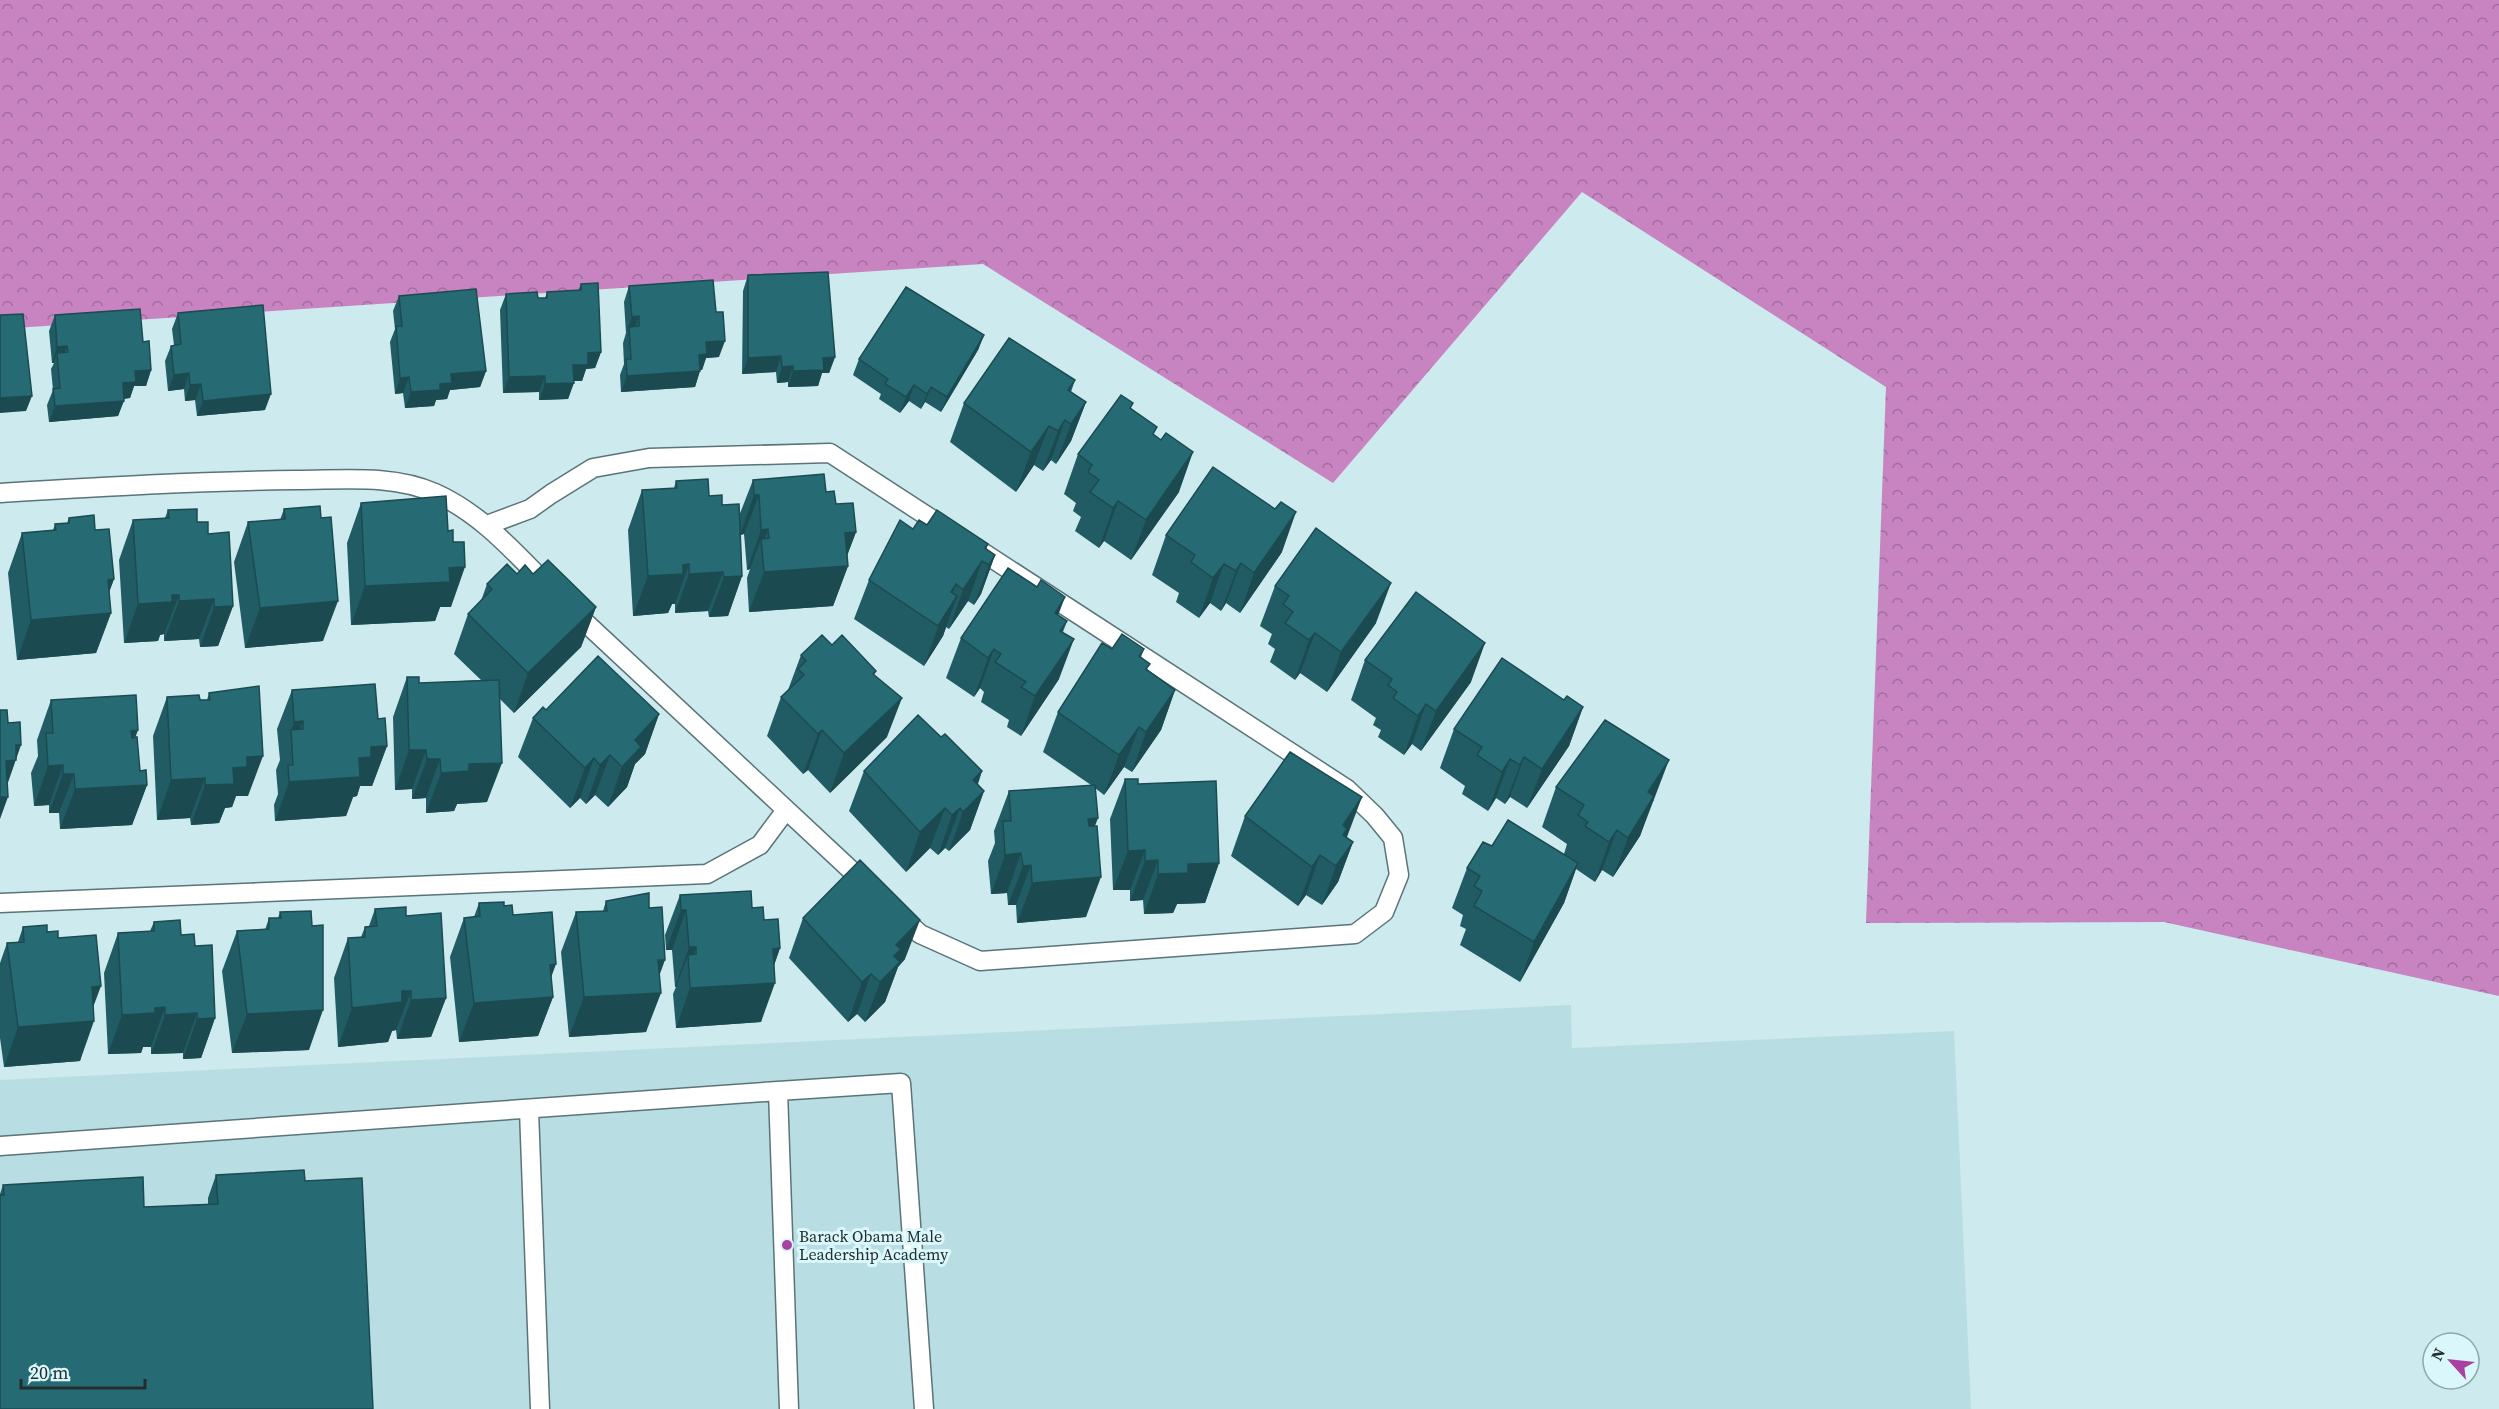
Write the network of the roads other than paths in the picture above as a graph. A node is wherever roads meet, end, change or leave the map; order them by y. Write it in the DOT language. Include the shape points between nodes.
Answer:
graph roads {
  1 [pos="0,493"];
  2 [pos="487,525"];
  3 [pos="786,810"];
  4 [pos="0,903"];
  5 [pos="778,1091"];
  6 [pos="529,1110"];
  7 [pos="0,1146"];
  8 [pos="540,1409"];
  9 [pos="789,1409"];
  10 [pos="924,1409"];
  1 -- 2 [label="lane" via="226,481 387,480 436,494"];
  2 -- 3 [label="lane" via="586,625"];
  2 -- 3 [label="lane" via="530,509 593,468 650,458 830,453 1347,789 1393,838 1399,875 1384,912 1355,934 980,961 920,934"];
  3 -- 4 [label="lane" via="760,845 707,874"];
  5 -- 6 [label="lane"];
  5 -- 9 [label="lane"];
  5 -- 10 [label="lane" via="901,1083"];
  6 -- 7 [label="lane"];
  6 -- 8 [label="lane"];
}
